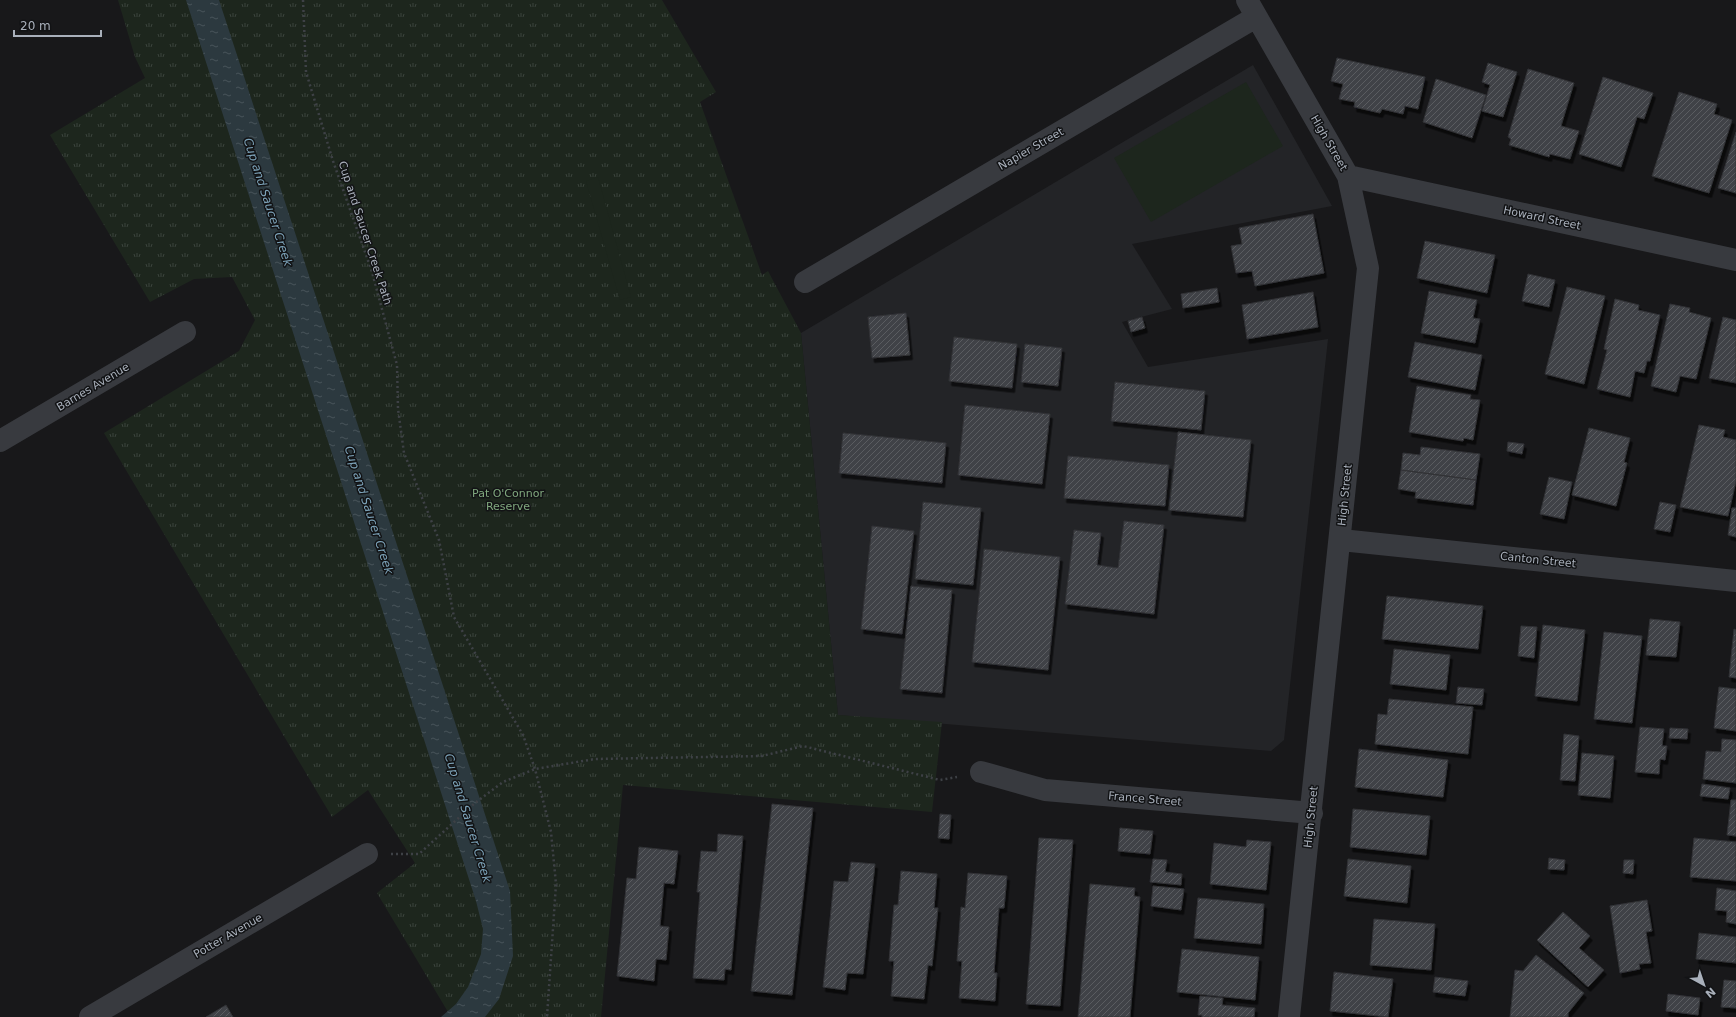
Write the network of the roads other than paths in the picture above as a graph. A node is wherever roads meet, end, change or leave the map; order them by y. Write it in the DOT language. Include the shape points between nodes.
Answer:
graph roads {
  1 [pos="1252,9"];
  2 [pos="1348,176"];
  3 [pos="1736,260"];
  4 [pos="805,282"];
  5 [pos="185,332"];
  6 [pos="0,441"];
  7 [pos="1341,540"];
  8 [pos="1736,581"];
  9 [pos="981,772"];
  10 [pos="1312,813"];
  11 [pos="367,854"];
  12 [pos="90,1017"];
  13 [pos="1289,1017"];
  1 -- 2 [label="street, High Street"];
  1 -- 4 [label="street, Napier Street"];
  2 -- 3 [label="street, Howard Street"];
  2 -- 7 [label="street, High Street" via="1368,268"];
  5 -- 6 [label="street, Barnes Avenue"];
  7 -- 8 [label="street, Canton Street"];
  7 -- 10 [label="street, High Street"];
  9 -- 10 [label="street, France Street" via="1045,790"];
  10 -- 13 [label="street, High Street"];
  11 -- 12 [label="street, Potter Avenue"];
}
